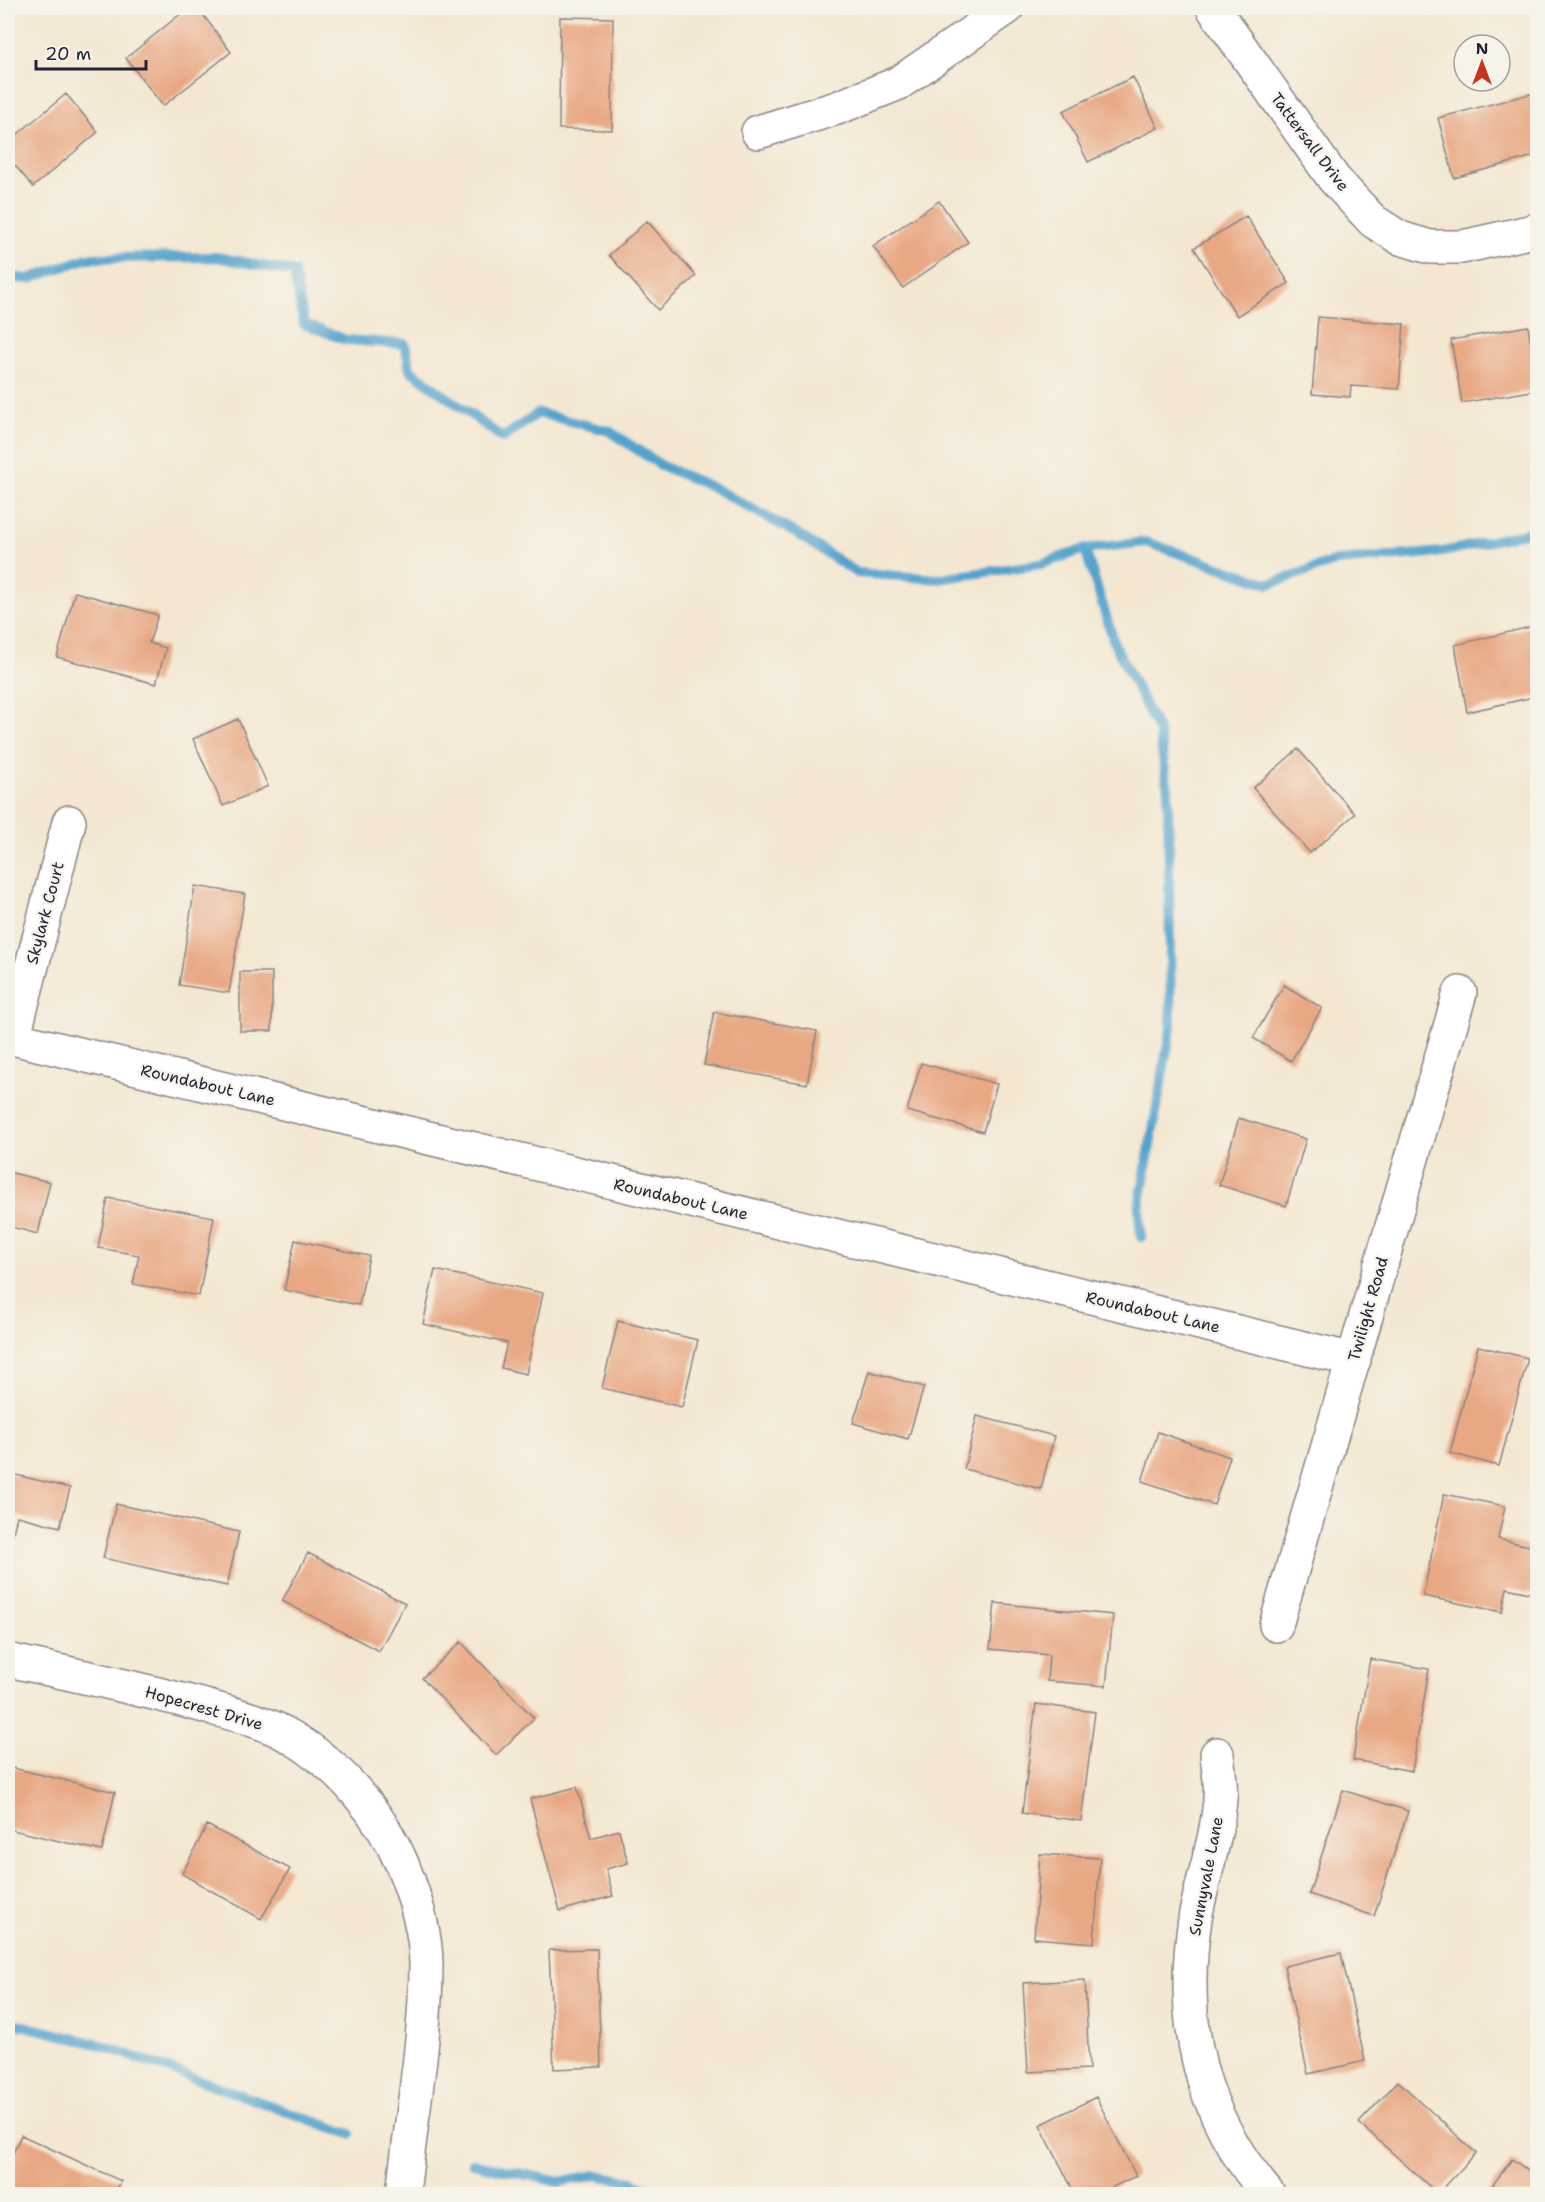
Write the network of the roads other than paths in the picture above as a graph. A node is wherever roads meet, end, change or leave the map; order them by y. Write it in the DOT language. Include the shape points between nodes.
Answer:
graph roads {
  1 [pos="1007,8"];
  2 [pos="1214,8"];
  3 [pos="758,132"];
  4 [pos="1538,230"];
  5 [pos="69,822"];
  6 [pos="1460,993"];
  7 [pos="10,1038"];
  8 [pos="1354,1360"];
  9 [pos="1276,1625"];
  10 [pos="8,1660"];
  11 [pos="1217,1754"];
  12 [pos="403,2194"];
  13 [pos="1268,2194"];
  1 -- 3 [label="street" via="899,83 837,108"];
  2 -- 4 [label="street, Tattersall Drive" via="1334,179 1373,221 1400,238 1430,247 1462,247"];
  5 -- 7 [label="street, Skylark Court"];
  6 -- 8 [label="street, Twilight Road"];
  7 -- 8 [label="street, Roundabout Lane"];
  8 -- 9 [label="street, Twilight Road"];
  10 -- 12 [label="street, Hopecrest Drive" via="258,1721 292,1737 335,1770 372,1810 393,1844 414,1894 425,1948 419,2059"];
  11 -- 13 [label="street, Sunnyvale Lane" via="1221,1798 1195,1919 1190,1980 1195,2042 1207,2092 1227,2139"];
}
